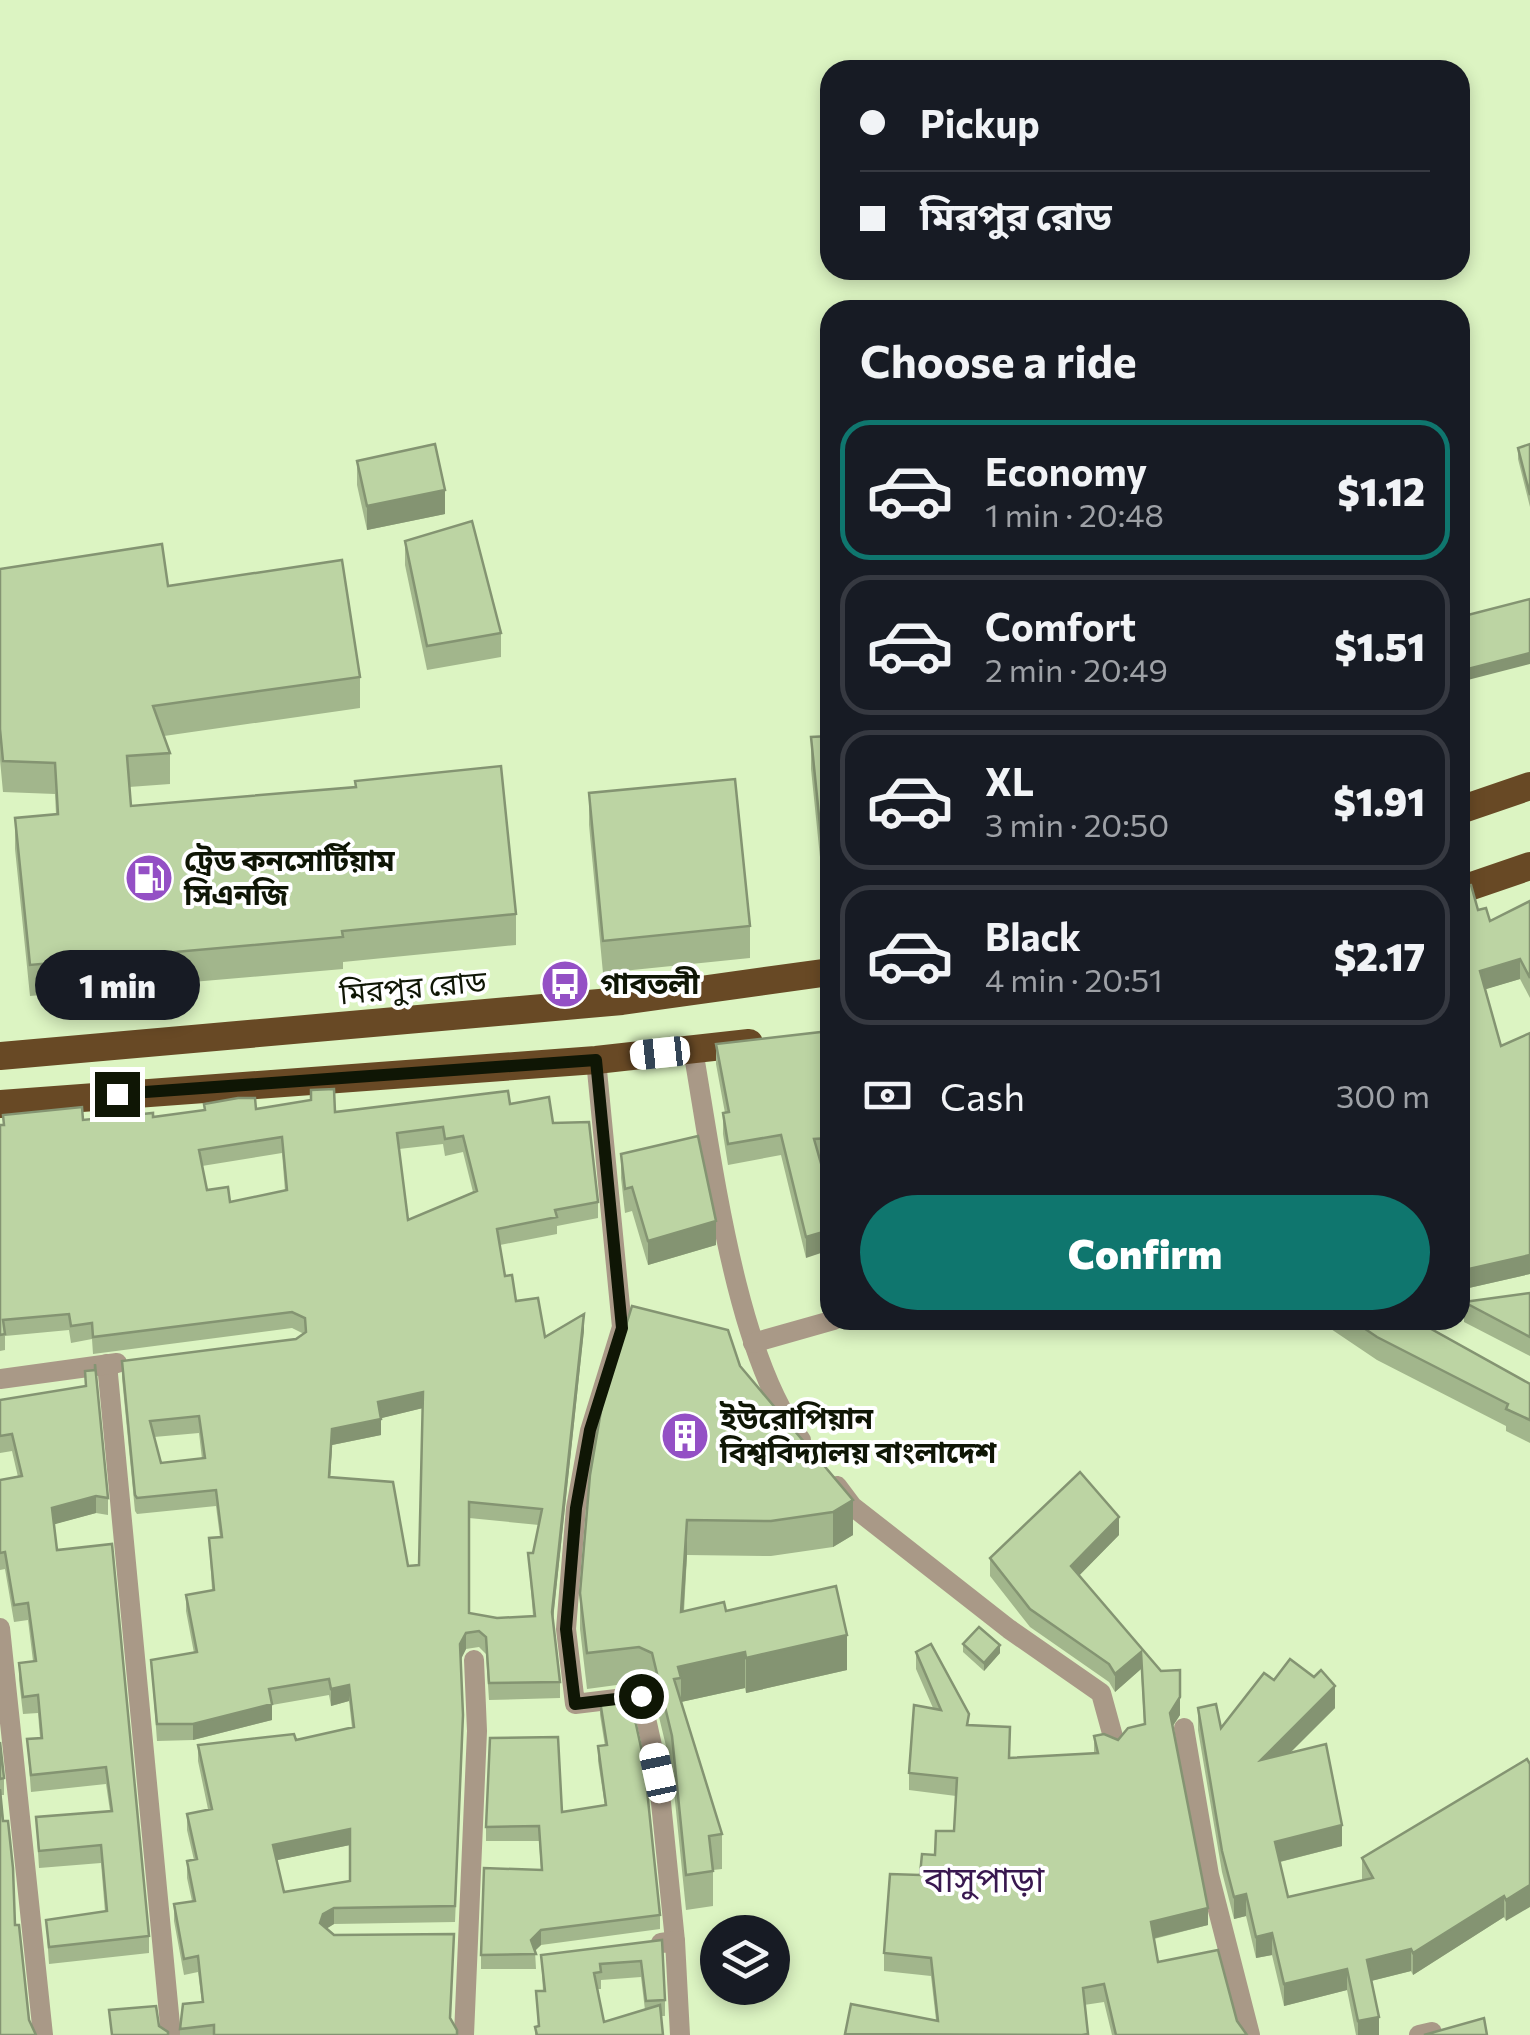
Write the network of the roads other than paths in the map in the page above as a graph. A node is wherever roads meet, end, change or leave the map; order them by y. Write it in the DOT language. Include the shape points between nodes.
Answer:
graph roads {
  1 [pos="1530,786"];
  2 [pos="1470,807"];
  3 [pos="1530,866"];
  4 [pos="1470,887"];
  5 [pos="820,973"];
  6 [pos="771,1040"];
  7 [pos="693,1050"];
  8 [pos="0,1056"];
  9 [pos="596,1060"];
  10 [pos="0,1104"];
  11 [pos="820,1324"];
  12 [pos="753,1343"];
  13 [pos="144,1360"];
  14 [pos="107,1364"];
  15 [pos="0,1379"];
  16 [pos="0,1628"];
  17 [pos="474,1660"];
  18 [pos="1184,1728"];
  19 [pos="1116,1744"];
  20 [pos="675,1941"];
  21 [pos="639,1946"];
  22 [pos="43,2035"];
  23 [pos="171,2035"];
  24 [pos="464,2035"];
  25 [pos="680,2035"];
  26 [pos="1250,2035"];
  1 -- 2 [label="highway"];
  3 -- 4 [label="highway"];
  5 -- 8 [label="highway, মিরপুর রোড" via="622,1001"];
  6 -- 7 [label="highway"];
  7 -- 9 [label="highway"];
  7 -- 12 [label="street"];
  9 -- 10 [label="highway"];
  9 -- 20 [label="street" via="622,1328 590,1430 566,1629 575,1704 641,1696 658,1773"];
  11 -- 12 [label="street"];
  12 -- 19 [label="street" via="785,1420 852,1506 1101,1693"];
  13 -- 14 [label="street"];
  14 -- 15 [label="street"];
  14 -- 23 [label="street"];
  16 -- 22 [label="street"];
  17 -- 24 [label="street" via="477,1731 458,1936"];
  18 -- 26 [label="street" via="1209,1875"];
  20 -- 21 [label="street"];
  20 -- 25 [label="street"];
}
